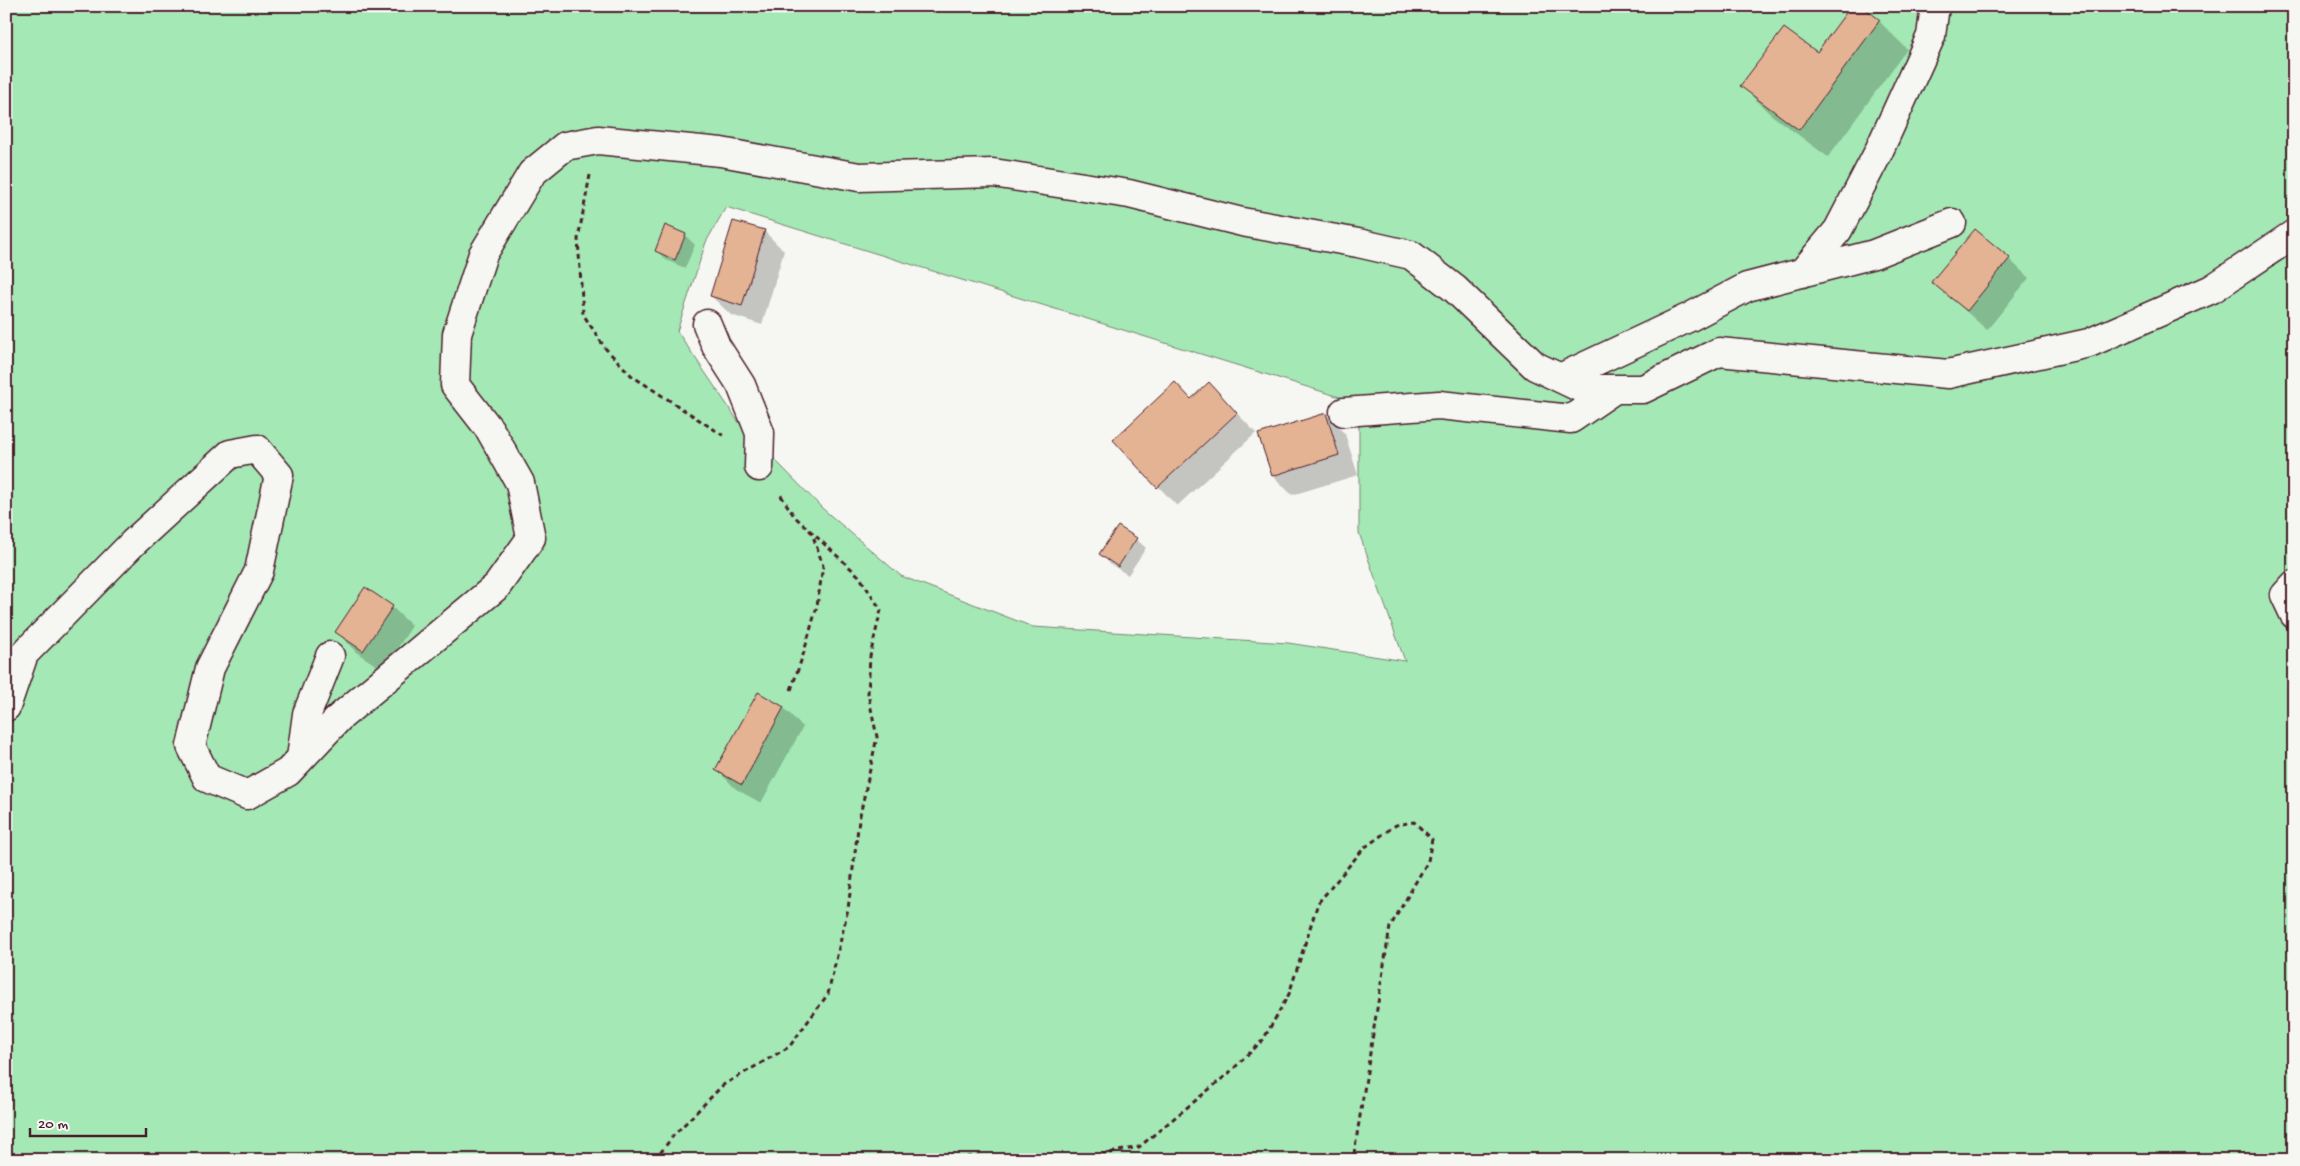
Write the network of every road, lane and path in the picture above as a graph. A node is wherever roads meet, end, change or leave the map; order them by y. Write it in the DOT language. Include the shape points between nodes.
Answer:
graph roads {
  1 [pos="1935,6"];
  2 [pos="598,140"];
  3 [pos="1952,223"];
  4 [pos="2294,234"];
  5 [pos="1802,273"];
  6 [pos="707,324"];
  7 [pos="1560,378"];
  8 [pos="1615,389"];
  9 [pos="1344,412"];
  10 [pos="759,467"];
  11 [pos="812,532"];
  12 [pos="2294,585"];
  13 [pos="2294,614"];
  14 [pos="330,656"];
  15 [pos="791,690"];
  16 [pos="6,707"];
  17 [pos="301,758"];
  18 [pos="655,1160"];
  19 [pos="949,1160"];
  20 [pos="1018,1160"];
  21 [pos="1075,1160"];
  22 [pos="1353,1160"];
  1 -- 5 [label="street" via="1931,36 1877,155 1838,230"];
  2 -- 7 [label="street" via="721,152 859,177 993,173 1129,194 1242,222 1410,255 1455,289 1536,366"];
  2 -- 10 [label="path" via="578,239 583,314 605,348 632,376 726,437"];
  2 -- 17 [label="street" via="565,146 532,173 483,254 457,334 455,385 490,430 520,483 531,538 497,586 340,717"];
  3 -- 5 [label="street" via="1874,254"];
  4 -- 8 [label="street" via="2212,289 2089,343 1948,374 1719,352 1643,388"];
  5 -- 7 [label="street" via="1747,287"];
  6 -- 10 [label="street" via="716,346 741,385 760,433"];
  7 -- 8 [label="street" via="1583,389"];
  8 -- 9 [label="street" via="1572,419 1439,405"];
  10 -- 11 [label="path" via="794,516"];
  11 -- 15 [label="path" via="823,566 817,606"];
  11 -- 18 [label="path" via="859,576 881,610 870,656 868,694 877,737 859,820 848,909 828,994 789,1047 723,1085 673,1136"];
  12 -- 13 [label="street" via="2285,595"];
  14 -- 17 [label="street" via="307,714"];
  16 -- 17 [label="street" via="24,654 132,542 230,454 257,449 279,475 259,570 210,668 191,746 207,778 247,795 288,772"];
  19 -- 20 [label="path" via="973,1156"];
  21 -- 22 [label="path" via="1139,1147 1229,1073 1263,1040 1289,994 1318,903 1364,848 1396,825 1414,822 1432,839 1428,861 1390,927"];
}
